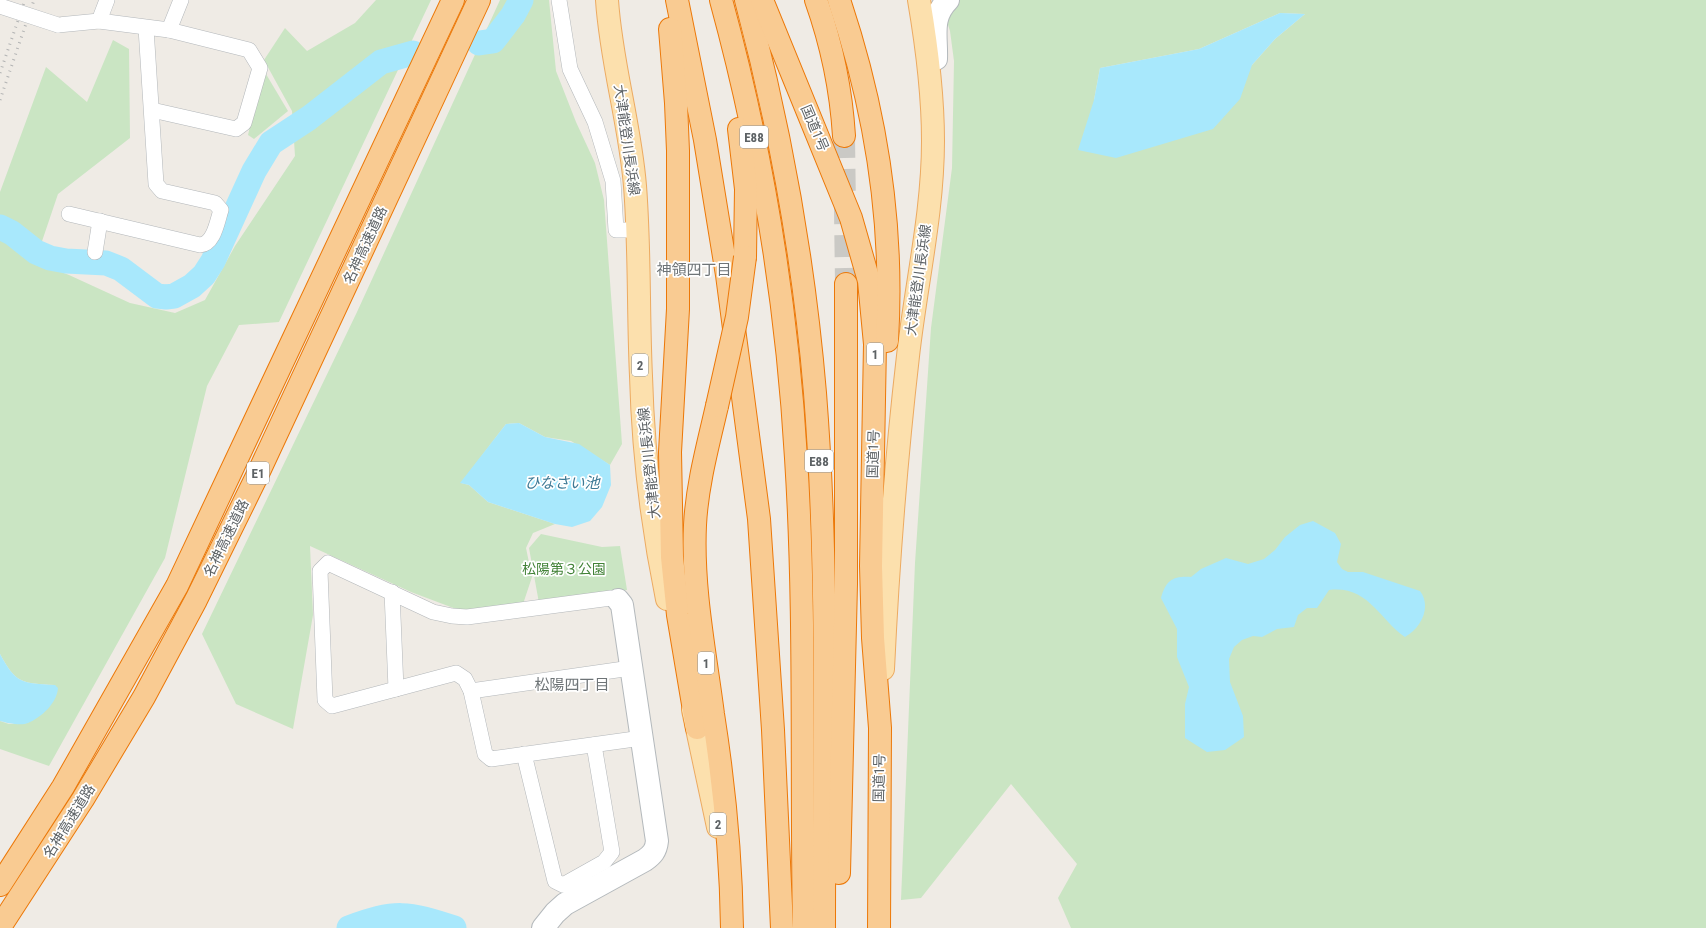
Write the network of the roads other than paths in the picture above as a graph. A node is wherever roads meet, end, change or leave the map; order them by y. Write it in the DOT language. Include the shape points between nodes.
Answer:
graph roads {
  1 [pos="107,0"];
  2 [pos="181,0"];
  3 [pos="453,0"];
  4 [pos="479,0"];
  5 [pos="559,0"];
  6 [pos="607,0"];
  7 [pos="667,0"];
  8 [pos="677,0"];
  9 [pos="713,0"];
  10 [pos="721,0"];
  11 [pos="746,0"];
  12 [pos="762,0"];
  13 [pos="816,0"];
  14 [pos="840,0"];
  15 [pos="919,0"];
  16 [pos="948,0"];
  17 [pos="0,6"];
  18 [pos="99,21"];
  19 [pos="146,28"];
  20 [pos="169,30"];
  21 [pos="932,100"];
  22 [pos="152,110"];
  23 [pos="844,136"];
  24 [pos="70,214"];
  25 [pos="100,221"];
  26 [pos="638,230"];
  27 [pos="95,252"];
  28 [pos="846,284"];
  29 [pos="871,514"];
  30 [pos="392,592"];
  31 [pos="618,600"];
  32 [pos="631,668"];
  33 [pos="396,689"];
  34 [pos="471,691"];
  35 [pos="697,728"];
  36 [pos="880,728"];
  37 [pos="642,738"];
  38 [pos="594,744"];
  39 [pos="524,754"];
  40 [pos="0,885"];
  41 [pos="732,924"];
  42 [pos="0,927"];
  43 [pos="542,928"];
  44 [pos="782,928"];
  45 [pos="804,928"];
  46 [pos="824,928"];
  47 [pos="837,928"];
  48 [pos="879,928"];
  1 -- 18 [label="street"];
  2 -- 20 [label="street"];
  3 -- 40 [label="highway, 名神高速道路 / E1" via="177,586 64,787"];
  4 -- 42 [label="highway, 名神高速道路 / E1" via="196,600 144,697 83,800"];
  5 -- 26 [label="street" via="570,69 595,122 613,181 616,230"];
  6 -- 26 [label="main road, 大津能登川長浜線 / 2" via="633,169"];
  7 -- 35 [label="highway" via="678,151 678,309 670,452 672,557 678,615"];
  8 -- 44 [label="highway" via="705,140 727,275 759,518 773,722"];
  9 -- 41 [label="highway, 1, bridge" via="738,120 746,189 745,257 738,317 699,494 695,554 697,597 721,776"];
  10 -- 45 [label="highway, E88" via="760,166 778,275 790,386 796,458 801,592"];
  11 -- 46 [label="highway, E88" via="773,114 791,208 809,330 815,393 824,594"];
  12 -- 29 [label="highway, 国道1号 / 1" via="851,218 869,281 873,312 875,377"];
  13 -- 23 [label="highway" via="836,68"];
  14 -- 29 [label="highway" via="860,67 874,133 889,261 887,341"];
  15 -- 21 [label="main road, 大津能登川長浜線" via="931,76"];
  16 -- 21 [label="street" via="940,12 934,32 936,74"];
  17 -- 18 [label="street, bridge" via="58,25"];
  18 -- 19 [label="street"];
  19 -- 20 [label="street"];
  19 -- 22 [label="street"];
  20 -- 22 [label="street" via="249,50 260,68 244,123 236,129"];
  21 -- 36 [label="main road, 大津能登川長浜線" via="932,173 908,354 896,477 888,569"];
  22 -- 25 [label="street" via="156,184 162,191 219,206 221,210 210,241 200,245"];
  24 -- 25 [label="street"];
  25 -- 27 [label="street"];
  26 -- 35 [label="main road, 大津能登川長浜線 / 2" via="641,376 649,482 666,593"];
  28 -- 47 [label="highway, E88" via="846,584"];
  29 -- 36 [label="highway, 国道1号 / 1" via="874,638"];
  30 -- 31 [label="street" via="434,612 468,617 611,598"];
  30 -- 33 [label="street"];
  30 -- 33 [label="street" via="328,564 320,571 325,700 332,706"];
  31 -- 32 [label="street" via="622,605"];
  32 -- 34 [label="street"];
  32 -- 37 [label="street"];
  33 -- 34 [label="street" via="456,673 465,679"];
  34 -- 39 [label="street" via="485,754 491,759"];
  35 -- 41 [label="main road, 大津能登川長浜線 / 2" via="723,852"];
  36 -- 48 [label="highway, 国道1号 / 1"];
  37 -- 38 [label="street"];
  37 -- 43 [label="street" via="656,848 645,860 565,904"];
  38 -- 39 [label="street"];
  38 -- 39 [label="street" via="612,852 604,862 563,885 555,881"];
}
